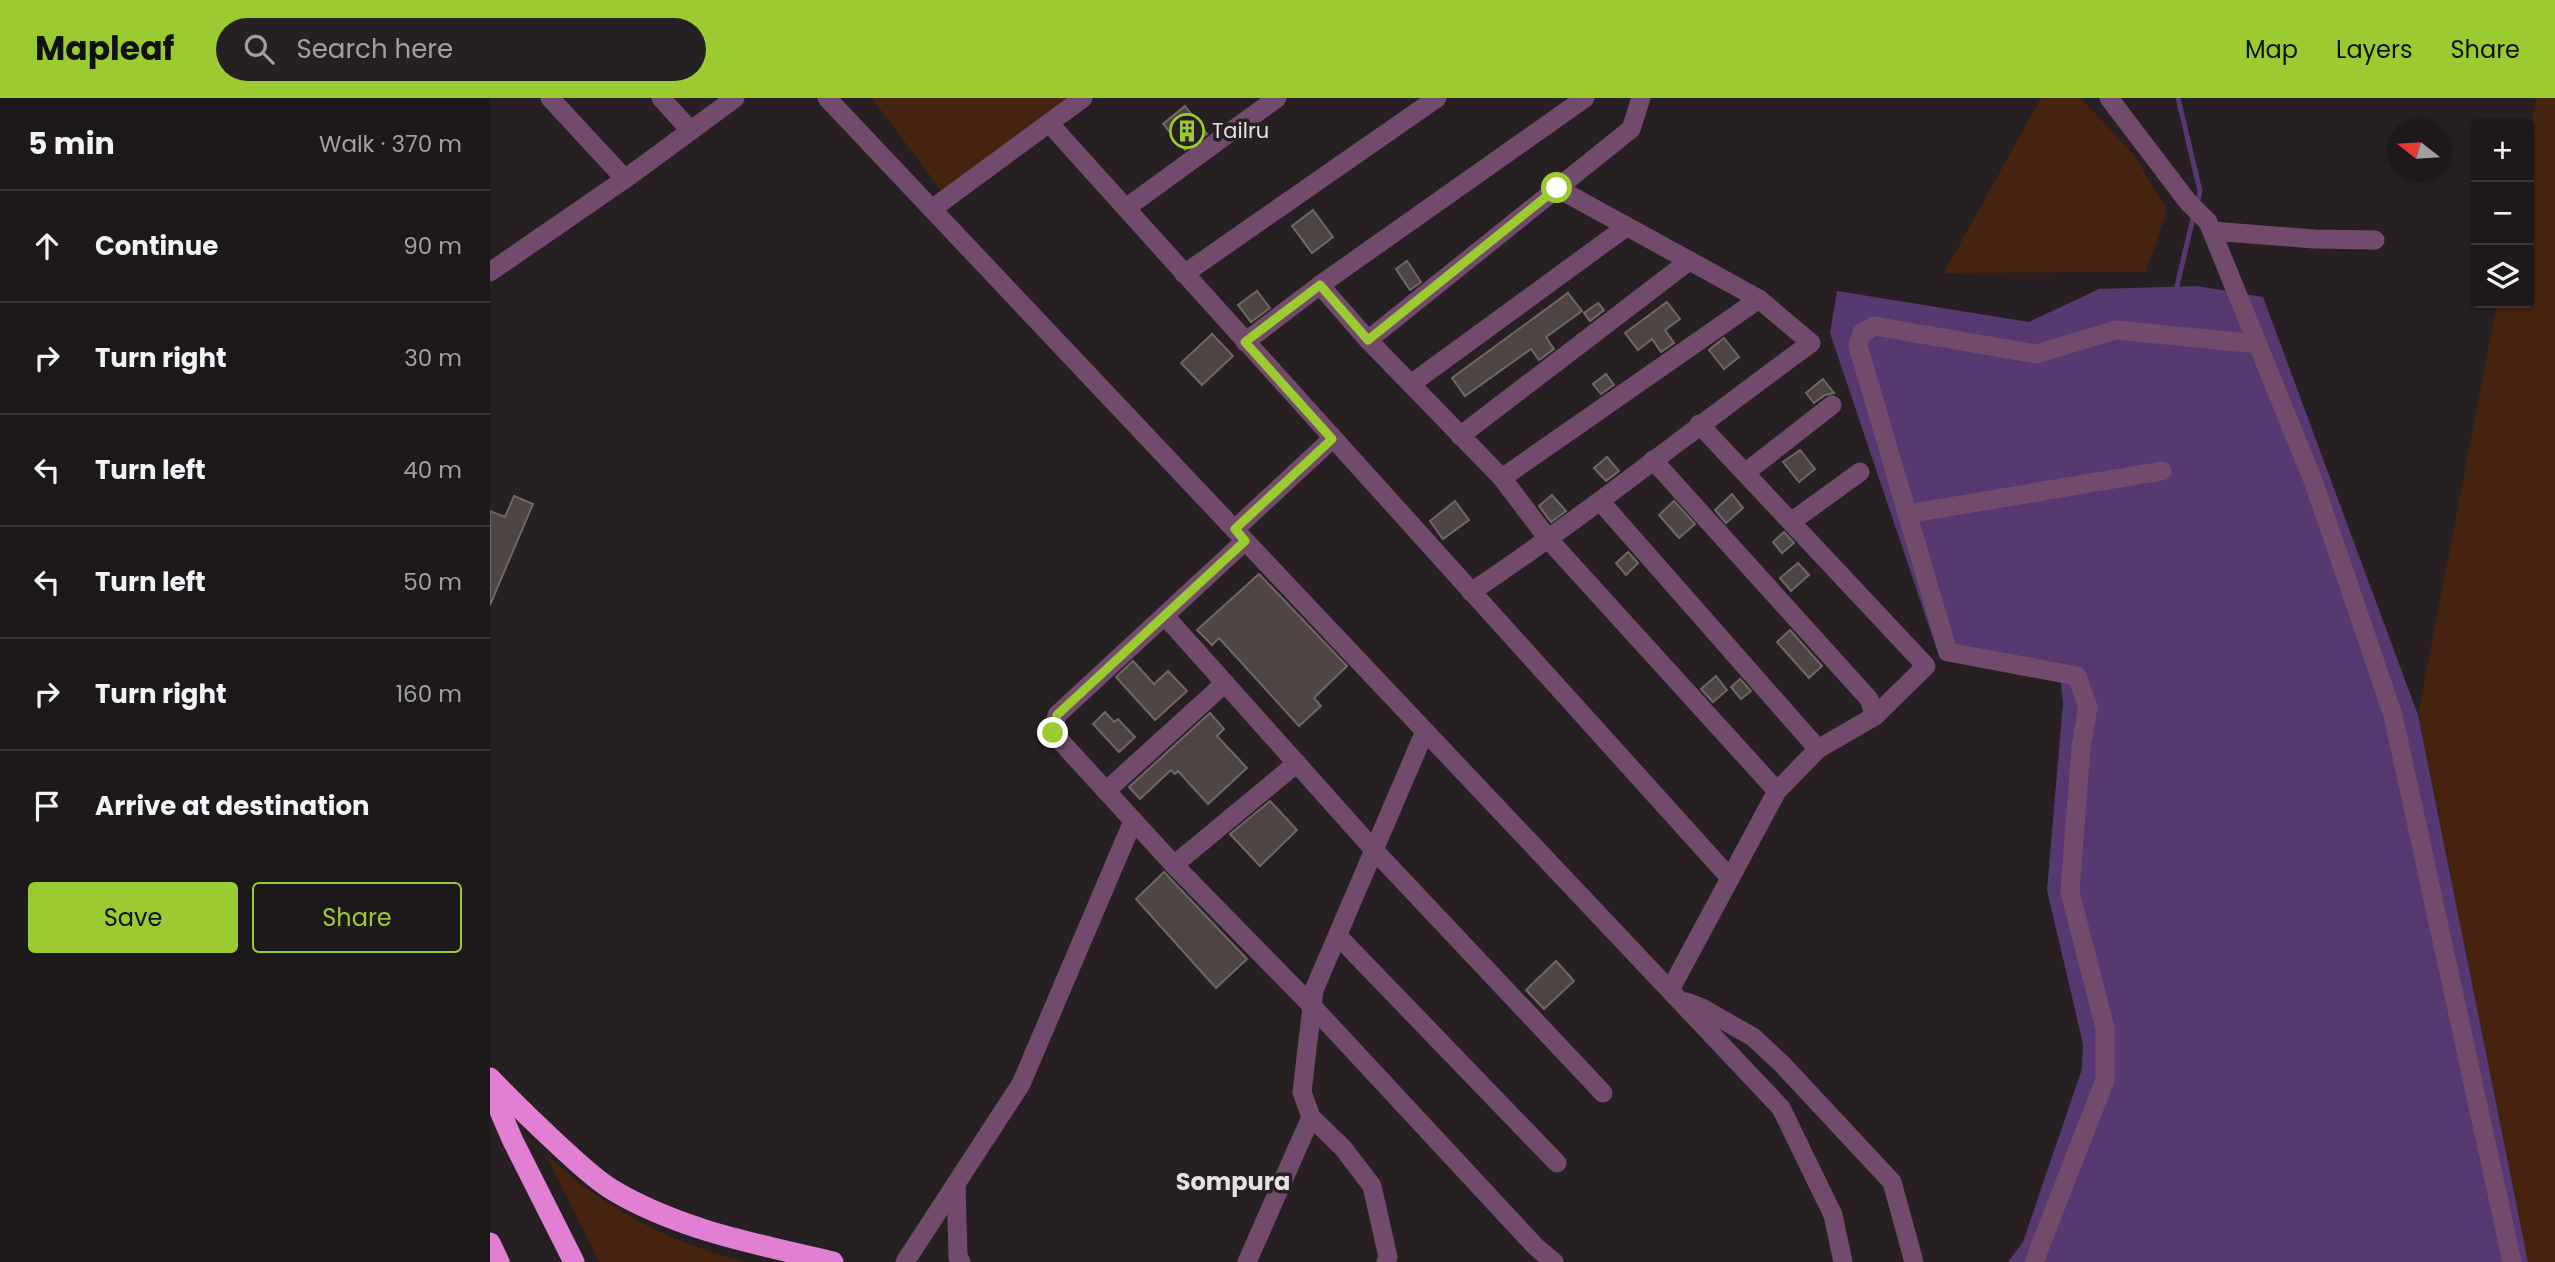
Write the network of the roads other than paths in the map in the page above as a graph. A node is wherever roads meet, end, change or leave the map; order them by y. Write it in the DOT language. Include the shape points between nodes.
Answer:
graph roads {
  1 [pos="550,98"];
  2 [pos="661,98"];
  3 [pos="735,98"];
  4 [pos="827,98"];
  5 [pos="1083,98"];
  6 [pos="1277,98"];
  7 [pos="1437,98"];
  8 [pos="1585,98"];
  9 [pos="1641,98"];
  10 [pos="2109,98"];
  11 [pos="1049,123"];
  12 [pos="691,131"];
  13 [pos="625,179"];
  14 [pos="1557,188"];
  15 [pos="1126,208"];
  16 [pos="932,209"];
  17 [pos="1626,227"];
  18 [pos="2210,227"];
  19 [pos="2375,240"];
  20 [pos="1689,261"];
  21 [pos="490,272"];
  22 [pos="1184,274"];
  23 [pos="1320,285"];
  24 [pos="1759,299"];
  25 [pos="1368,340"];
  26 [pos="1245,342"];
  27 [pos="2258,344"];
  28 [pos="1411,384"];
  29 [pos="1832,405"];
  30 [pos="1699,424"];
  31 [pos="1460,436"];
  32 [pos="1332,439"];
  33 [pos="1653,460"];
  34 [pos="2162,471"];
  35 [pos="1860,472"];
  36 [pos="1745,473"];
  37 [pos="1502,478"];
  38 [pos="1600,501"];
  39 [pos="1907,514"];
  40 [pos="1791,522"];
  41 [pos="1240,535"];
  42 [pos="1549,540"];
  43 [pos="1471,592"];
  44 [pos="1164,616"];
  45 [pos="1225,683"];
  46 [pos="1875,716"];
  47 [pos="1425,731"];
  48 [pos="1818,749"];
  49 [pos="1297,763"];
  50 [pos="1106,791"];
  51 [pos="1777,791"];
  52 [pos="1133,821"];
  53 [pos="1375,851"];
  54 [pos="1174,865"];
  55 [pos="1730,878"];
  56 [pos="1338,936"];
  57 [pos="1674,995"];
  58 [pos="1313,1007"];
  59 [pos="490,1078"];
  60 [pos="490,1088"];
  61 [pos="1604,1093"];
  62 [pos="1311,1117"];
  63 [pos="1557,1163"];
  64 [pos="956,1184"];
  65 [pos="490,1242"];
  66 [pos="499,1262"];
  67 [pos="574,1262"];
  68 [pos="833,1262"];
  69 [pos="905,1262"];
  70 [pos="961,1262"];
  71 [pos="1247,1262"];
  72 [pos="1386,1262"];
  73 [pos="1554,1262"];
  74 [pos="1843,1262"];
  75 [pos="1914,1262"];
  76 [pos="2034,1262"];
  77 [pos="2512,1262"];
  1 -- 13 [label="street"];
  2 -- 12 [label="street"];
  3 -- 12 [label="street"];
  4 -- 16 [label="street"];
  5 -- 11 [label="street"];
  6 -- 15 [label="street"];
  7 -- 22 [label="street"];
  8 -- 23 [label="street"];
  9 -- 14 [label="street" via="1631,129"];
  10 -- 18 [label="street"];
  11 -- 15 [label="street"];
  11 -- 16 [label="street"];
  12 -- 13 [label="street"];
  13 -- 21 [label="street"];
  14 -- 17 [label="street"];
  14 -- 25 [label="street"];
  15 -- 22 [label="street"];
  16 -- 41 [label="street"];
  17 -- 20 [label="street"];
  17 -- 28 [label="street"];
  18 -- 19 [label="street" via="2314,239"];
  18 -- 27 [label="street"];
  20 -- 24 [label="street"];
  20 -- 31 [label="street"];
  22 -- 26 [label="street"];
  23 -- 25 [label="street"];
  23 -- 26 [label="street"];
  24 -- 30 [label="street" via="1811,343"];
  24 -- 37 [label="street"];
  25 -- 28 [label="street"];
  26 -- 32 [label="street"];
  27 -- 39 [label="street" via="2116,330 2036,354 1874,326 1862,333 1858,346"];
  27 -- 77 [label="street" via="2314,482 2393,715"];
  28 -- 31 [label="street"];
  29 -- 36 [label="street"];
  30 -- 33 [label="street"];
  30 -- 36 [label="street"];
  31 -- 37 [label="street"];
  32 -- 41 [label="street"];
  32 -- 43 [label="street"];
  33 -- 38 [label="street"];
  33 -- 46 [label="street" via="1869,699"];
  34 -- 39 [label="street"];
  35 -- 40 [label="street"];
  36 -- 40 [label="street"];
  37 -- 42 [label="street"];
  38 -- 42 [label="street"];
  38 -- 48 [label="street"];
  39 -- 76 [label="street" via="1948,652 2077,676 2088,707 2070,892 2105,1028 2105,1080"];
  40 -- 46 [label="street" via="1926,666"];
  41 -- 44 [label="street"];
  41 -- 47 [label="street"];
  42 -- 43 [label="street"];
  42 -- 51 [label="street"];
  43 -- 55 [label="street"];
  44 -- 45 [label="street"];
  44 -- 50 [label="street" via="1057,715 1053,733"];
  45 -- 49 [label="street"];
  45 -- 50 [label="street"];
  46 -- 48 [label="street"];
  47 -- 53 [label="street"];
  47 -- 57 [label="street"];
  48 -- 51 [label="street"];
  49 -- 53 [label="street"];
  49 -- 54 [label="street"];
  50 -- 52 [label="street"];
  51 -- 55 [label="street"];
  52 -- 54 [label="street"];
  52 -- 64 [label="street" via="1021,1084"];
  53 -- 56 [label="street"];
  53 -- 61 [label="street"];
  54 -- 58 [label="street"];
  55 -- 57 [label="street"];
  56 -- 58 [label="street" via="1314,990"];
  56 -- 63 [label="street"];
  57 -- 74 [label="street" via="1781,1108 1833,1215"];
  57 -- 75 [label="street" via="1753,1037 1783,1063 1892,1182"];
  58 -- 62 [label="street" via="1302,1092"];
  58 -- 73 [label="street"];
  59 -- 68 [label="highway" via="540,1129 612,1190 702,1230"];
  60 -- 67 [label="highway"];
  62 -- 71 [label="street"];
  62 -- 72 [label="street" via="1372,1186"];
  64 -- 69 [label="street"];
  64 -- 70 [label="street"];
  65 -- 66 [label="highway"];
}
